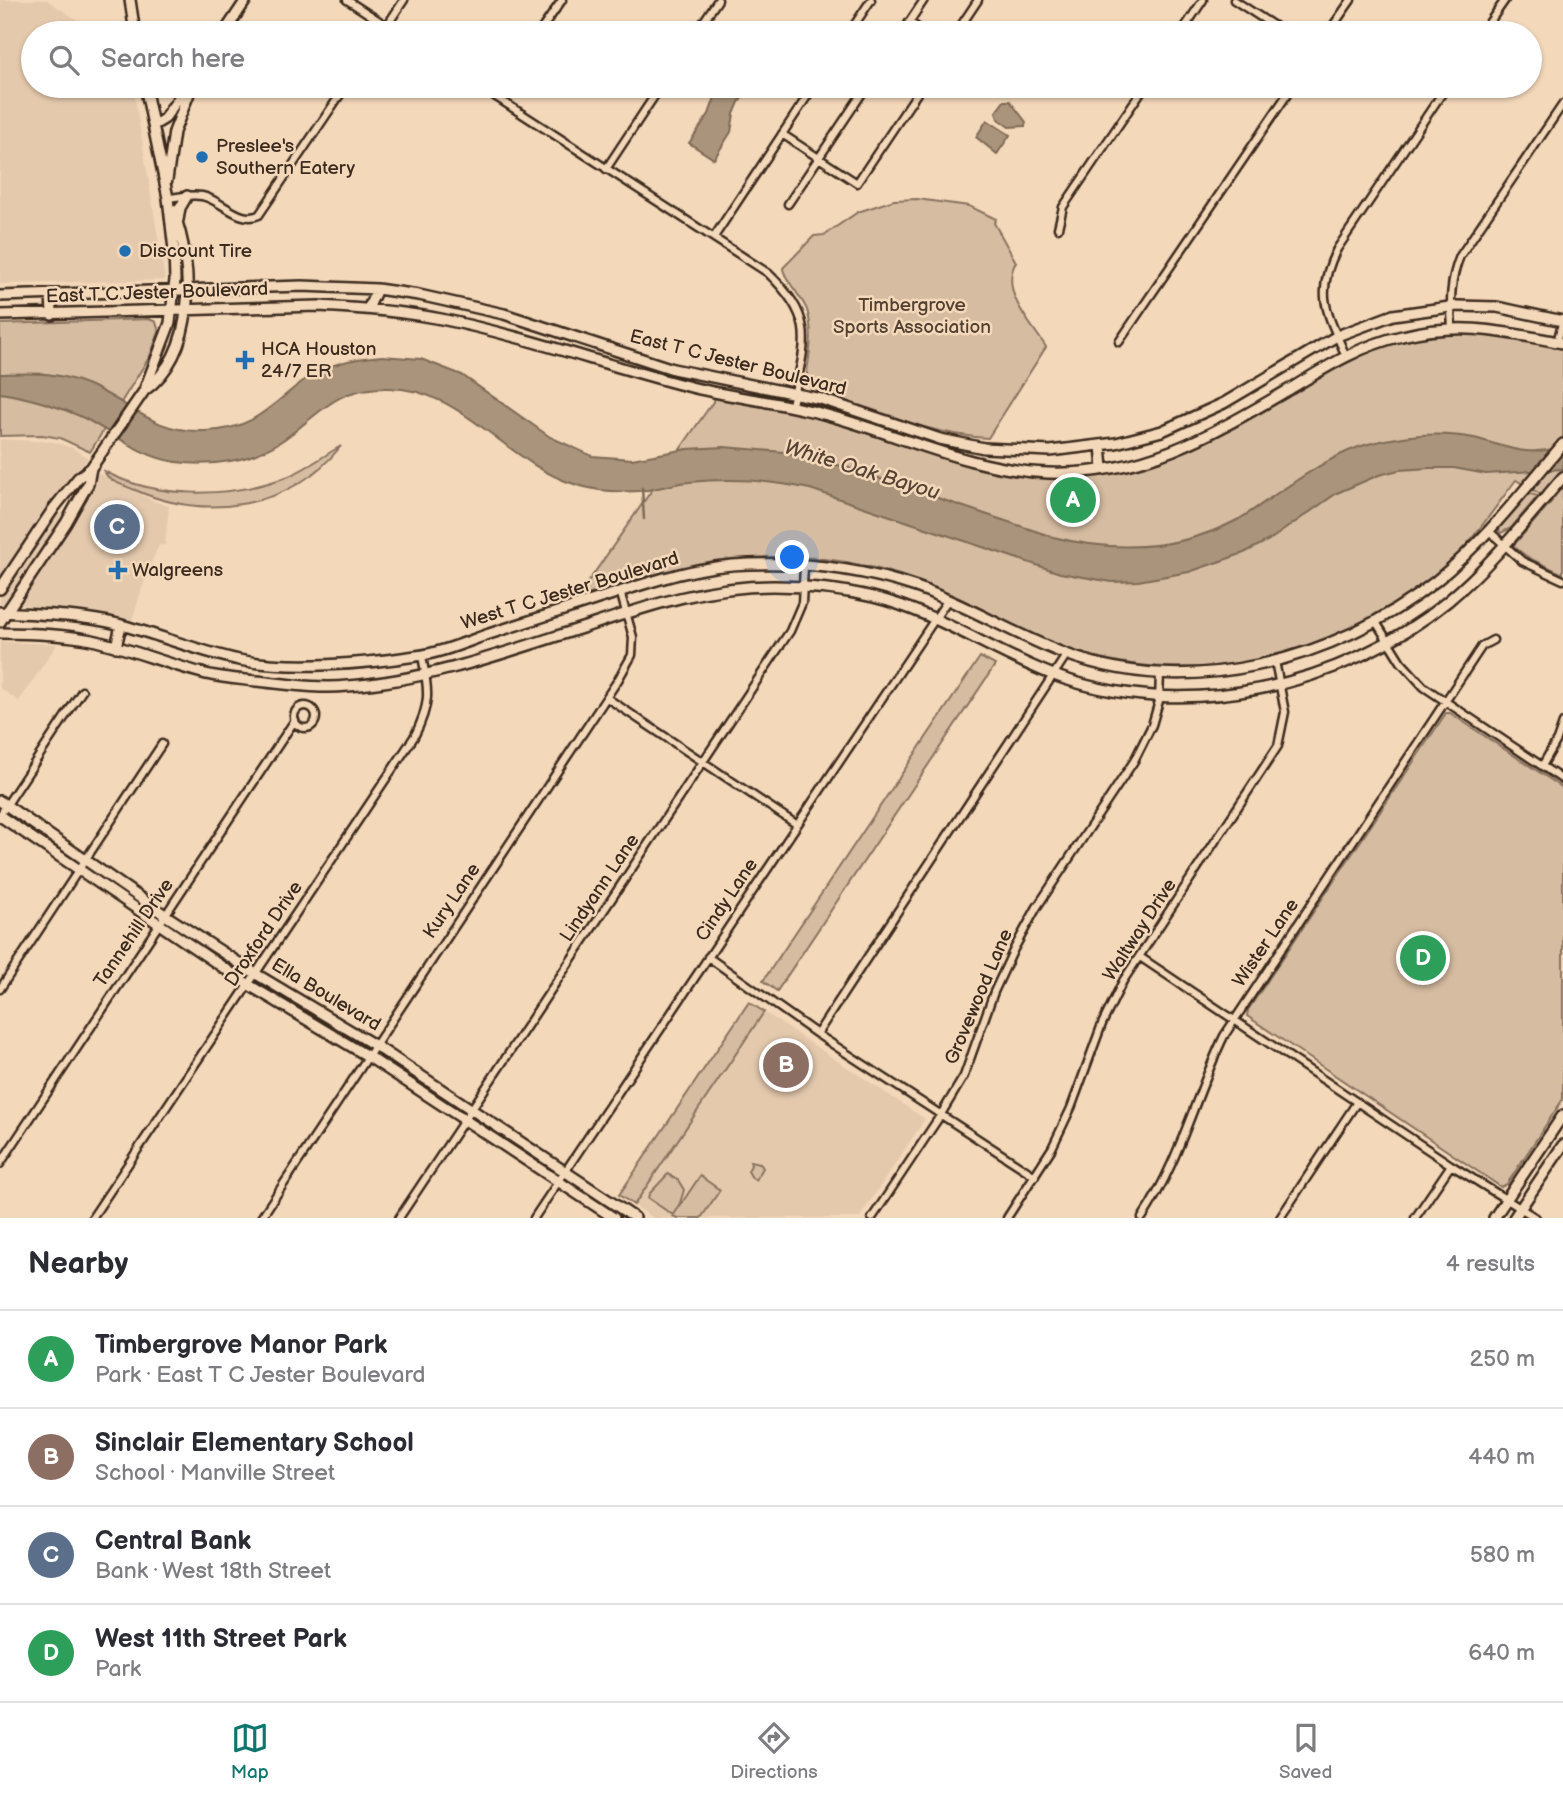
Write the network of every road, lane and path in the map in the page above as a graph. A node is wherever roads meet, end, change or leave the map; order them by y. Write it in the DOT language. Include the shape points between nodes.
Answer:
graph roads {
  1 [pos="130,0"];
  2 [pos="246,0"];
  3 [pos="347,0"];
  4 [pos="404,0"];
  5 [pos="562,0"];
  6 [pos="718,0"];
  7 [pos="871,0"];
  8 [pos="924,0"];
  9 [pos="978,0"];
  10 [pos="1203,0"];
  11 [pos="1234,0"];
  12 [pos="1351,0"];
  13 [pos="1505,0"];
  14 [pos="133,21"];
  15 [pos="232,21"];
  16 [pos="379,21"];
  17 [pos="390,21"];
  18 [pos="547,21"];
  19 [pos="704,21"];
  20 [pos="858,21"];
  21 [pos="910,21"];
  22 [pos="964,21"];
  23 [pos="1189,21"];
  24 [pos="1266,21"];
  25 [pos="1336,21"];
  26 [pos="1490,21"];
  27 [pos="148,98"];
  28 [pos="179,98"];
  29 [pos="187,98"];
  30 [pos="338,98"];
  31 [pos="498,98"];
  32 [pos="653,98"];
  33 [pos="806,98"];
  34 [pos="859,98"];
  35 [pos="914,98"];
  36 [pos="1137,98"];
  37 [pos="1285,98"];
  38 [pos="1439,98"];
  39 [pos="1563,104"];
  40 [pos="154,125"];
  41 [pos="782,134"];
  42 [pos="819,158"];
  43 [pos="606,169"];
  44 [pos="166,186"];
  45 [pos="187,195"];
  46 [pos="168,198"];
  47 [pos="788,204"];
  48 [pos="178,226"];
  49 [pos="1058,228"];
  50 [pos="714,237"];
  51 [pos="377,289"];
  52 [pos="175,290"];
  53 [pos="188,291"];
  54 [pos="51,294"];
  55 [pos="0,296"];
  56 [pos="1450,306"];
  57 [pos="173,309"];
  58 [pos="368,309"];
  59 [pos="186,310"];
  60 [pos="52,314"];
  61 [pos="504,314"];
  62 [pos="0,315"];
  63 [pos="1563,320"];
  64 [pos="1452,328"];
  65 [pos="498,333"];
  66 [pos="1337,336"];
  67 [pos="1119,342"];
  68 [pos="1561,343"];
  69 [pos="1346,356"];
  70 [pos="645,361"];
  71 [pos="641,373"];
  72 [pos="795,392"];
  73 [pos="142,393"];
  74 [pos="792,405"];
  75 [pos="1563,444"];
  76 [pos="1101,445"];
  77 [pos="91,468"];
  78 [pos="1103,469"];
  79 [pos="1563,477"];
  80 [pos="1488,530"];
  81 [pos="1504,544"];
  82 [pos="804,566"];
  83 [pos="1563,580"];
  84 [pos="803,586"];
  85 [pos="0,589"];
  86 [pos="620,591"];
  87 [pos="947,601"];
  88 [pos="4,612"];
  89 [pos="627,612"];
  90 [pos="934,620"];
  91 [pos="0,622"];
  92 [pos="1376,622"];
  93 [pos="121,625"];
  94 [pos="0,633"];
  95 [pos="1493,640"];
  96 [pos="1388,642"];
  97 [pos="116,647"];
  98 [pos="1067,654"];
  99 [pos="422,656"];
  100 [pos="1275,661"];
  101 [pos="280,663"];
  102 [pos="1160,673"];
  103 [pos="426,675"];
  104 [pos="1054,675"];
  105 [pos="276,683"];
  106 [pos="1280,683"];
  107 [pos="82,691"];
  108 [pos="1159,695"];
  109 [pos="607,698"];
  110 [pos="1445,701"];
  111 [pos="295,720"];
  112 [pos="1563,723"];
  113 [pos="163,744"];
  114 [pos="703,762"];
  115 [pos="1542,766"];
  116 [pos="1563,780"];
  117 [pos="3,803"];
  118 [pos="0,815"];
  119 [pos="796,824"];
  120 [pos="86,860"];
  121 [pos="79,869"];
  122 [pos="165,915"];
  123 [pos="159,924"];
  124 [pos="708,957"];
  125 [pos="1140,957"];
  126 [pos="256,974"];
  127 [pos="249,985"];
  128 [pos="0,989"];
  129 [pos="1235,1019"];
  130 [pos="817,1034"];
  131 [pos="376,1046"];
  132 [pos="369,1057"];
  133 [pos="1357,1102"];
  134 [pos="472,1109"];
  135 [pos="1563,1115"];
  136 [pos="940,1116"];
  137 [pos="464,1121"];
  138 [pos="1563,1145"];
  139 [pos="0,1164"];
  140 [pos="1451,1164"];
  141 [pos="565,1172"];
  142 [pos="1035,1176"];
  143 [pos="558,1182"];
  144 [pos="1506,1199"];
  145 [pos="1521,1209"];
  146 [pos="92,1218"];
  147 [pos="261,1218"];
  148 [pos="399,1218"];
  149 [pos="534,1218"];
  150 [pos="614,1218"];
  151 [pos="635,1218"];
  152 [pos="872,1218"];
  153 [pos="1007,1218"];
  154 [pos="1142,1218"];
  155 [pos="1280,1218"];
  156 [pos="1415,1218"];
  157 [pos="1494,1218"];
  158 [pos="1514,1218"];
  159 [pos="1536,1218"];
  1 -- 14 [label="main road"];
  2 -- 15 [label="main road"];
  3 -- 16 [label="street"];
  4 -- 17 [label="street"];
  5 -- 18 [label="street"];
  6 -- 19 [label="street"];
  7 -- 20 [label="street"];
  8 -- 21 [label="street"];
  9 -- 22 [label="street"];
  10 -- 23 [label="street"];
  11 -- 24 [label="street"];
  12 -- 25 [label="street"];
  13 -- 26 [label="street"];
  27 -- 40 [label="main road"];
  28 -- 40 [label="main road"];
  29 -- 44 [label="main road" via="174,132"];
  30 -- 45 [label="street" via="260,215 241,216 209,198"];
  31 -- 43 [label="street"];
  32 -- 43 [label="street"];
  33 -- 41 [label="street"];
  34 -- 42 [label="street"];
  35 -- 42 [label="street" via="857,184"];
  36 -- 49 [label="street" via="1063,207"];
  37 -- 67 [label="street"];
  38 -- 66 [label="street" via="1328,267 1323,295"];
  39 -- 56 [label="street" via="1460,256 1454,268"];
  40 -- 44 [label="main road"];
  41 -- 42 [label="street"];
  41 -- 50 [label="street"];
  42 -- 47 [label="street"];
  43 -- 50 [label="street"];
  44 -- 46 [label="main road"];
  45 -- 46 [label="street"];
  45 -- 48 [label="main road"];
  46 -- 48 [label="main road"];
  46 -- 52 [label="main road"];
  48 -- 53 [label="main road"];
  50 -- 72 [label="street" via="768,273 798,308 804,334"];
  51 -- 53 [label="main road, East T C Jester Boulevard" via="302,286"];
  51 -- 58 [label="main road"];
  51 -- 61 [label="main road, East T C Jester Boulevard"];
  52 -- 53 [label="main road, East T C Jester Boulevard"];
  52 -- 54 [label="main road, East T C Jester Boulevard"];
  52 -- 57 [label="main road"];
  53 -- 59 [label="main road"];
  54 -- 55 [label="main road, East T C Jester Boulevard"];
  54 -- 60 [label="main road"];
  56 -- 63 [label="main road, East T C Jester Boulevard" via="1497,307"];
  56 -- 64 [label="street"];
  56 -- 66 [label="main road, East T C Jester Boulevard" via="1393,315"];
  57 -- 59 [label="main road, East T C Jester Boulevard"];
  57 -- 60 [label="main road, East T C Jester Boulevard"];
  57 -- 73 [label="main road"];
  58 -- 59 [label="main road, East T C Jester Boulevard"];
  58 -- 65 [label="main road, East T C Jester Boulevard"];
  59 -- 73 [label="main road" via="177,344 154,383"];
  60 -- 62 [label="main road, East T C Jester Boulevard"];
  61 -- 65 [label="main road"];
  61 -- 70 [label="main road, East T C Jester Boulevard"];
  63 -- 68 [label="street"];
  64 -- 68 [label="main road, East T C Jester Boulevard" via="1497,330"];
  64 -- 69 [label="main road, East T C Jester Boulevard" via="1400,336"];
  65 -- 71 [label="main road, East T C Jester Boulevard"];
  66 -- 69 [label="street"];
  66 -- 76 [label="main road, East T C Jester Boulevard" via="1203,414 1140,438"];
  69 -- 78 [label="main road, East T C Jester Boulevard" via="1195,443 1142,462"];
  70 -- 71 [label="main road"];
  70 -- 72 [label="main road, East T C Jester Boulevard"];
  71 -- 74 [label="main road, East T C Jester Boulevard"];
  72 -- 74 [label="street"];
  72 -- 76 [label="main road, East T C Jester Boulevard" via="965,445 1050,451"];
  73 -- 77 [label="main road"];
  74 -- 78 [label="main road, East T C Jester Boulevard" via="976,463 1049,473"];
  75 -- 80 [label="main road, West T C Jester Boulevard"];
  76 -- 78 [label="main road"];
  77 -- 85 [label="main road" via="54,508"];
  77 -- 88 [label="main road" via="88,484 66,523"];
  79 -- 81 [label="main road, West T C Jester Boulevard"];
  80 -- 81 [label="street"];
  80 -- 92 [label="main road, West T C Jester Boulevard" via="1438,579"];
  81 -- 83 [label="street" via="1534,568"];
  81 -- 96 [label="main road, West T C Jester Boulevard" via="1448,601"];
  82 -- 84 [label="street, Lindyann Lane"];
  82 -- 86 [label="main road, West T C Jester Boulevard" via="720,566"];
  82 -- 87 [label="main road, West T C Jester Boulevard" via="842,568 883,578"];
  84 -- 89 [label="main road, West T C Jester Boulevard" via="718,589"];
  84 -- 90 [label="main road, West T C Jester Boulevard" via="876,597"];
  84 -- 114 [label="street, Lindyann Lane" via="802,603 790,631"];
  86 -- 89 [label="street, Kury Lane"];
  86 -- 99 [label="main road, West T C Jester Boulevard"];
  87 -- 90 [label="street, Cindy Lane"];
  87 -- 98 [label="main road, West T C Jester Boulevard"];
  88 -- 91 [label="main road"];
  88 -- 93 [label="main road, West T C Jester Boulevard"];
  89 -- 103 [label="main road, West T C Jester Boulevard"];
  89 -- 109 [label="street, Kury Lane" via="632,655"];
  90 -- 104 [label="main road, West T C Jester Boulevard"];
  90 -- 119 [label="street, Cindy Lane"];
  92 -- 96 [label="street"];
  92 -- 100 [label="main road, West T C Jester Boulevard"];
  93 -- 97 [label="main road"];
  93 -- 101 [label="main road, West T C Jester Boulevard" via="242,660"];
  94 -- 97 [label="main road, West T C Jester Boulevard" via="65,636"];
  95 -- 110 [label="street, Wister Lane" via="1482,646"];
  96 -- 106 [label="main road, West T C Jester Boulevard" via="1338,665"];
  96 -- 110 [label="street" via="1410,674"];
  97 -- 105 [label="main road, West T C Jester Boulevard" via="211,676"];
  98 -- 102 [label="main road, West T C Jester Boulevard" via="1102,665"];
  98 -- 104 [label="street"];
  99 -- 101 [label="main road, West T C Jester Boulevard"];
  99 -- 103 [label="street, Droxford Drive"];
  100 -- 102 [label="main road, West T C Jester Boulevard" via="1235,670"];
  100 -- 106 [label="street, Waltway Drive"];
  101 -- 105 [label="main road"];
  102 -- 108 [label="street, Grovewood Lane"];
  103 -- 105 [label="main road, West T C Jester Boulevard" via="343,687"];
  103 -- 126 [label="street, Droxford Drive" via="426,714 414,737"];
  104 -- 108 [label="main road, West T C Jester Boulevard" via="1121,692"];
  104 -- 130 [label="street"];
  106 -- 108 [label="main road, West T C Jester Boulevard" via="1206,696"];
  106 -- 125 [label="street, Waltway Drive" via="1285,712 1278,746"];
  107 -- 117 [label="street"];
  108 -- 136 [label="street, Grovewood Lane" via="1152,725 1133,761 1014,948 964,1076"];
  109 -- 114 [label="street"];
  109 -- 131 [label="street, Kury Lane"];
  110 -- 115 [label="street"];
  110 -- 129 [label="street, Wister Lane"];
  111 -- 122 [label="street, Tannehill Drive"];
  112 -- 115 [label="street"];
  113 -- 120 [label="street"];
  114 -- 119 [label="street"];
  114 -- 134 [label="street, Lindyann Lane"];
  115 -- 116 [label="street"];
  117 -- 118 [label="street"];
  117 -- 120 [label="main road, Ella Boulevard"];
  118 -- 121 [label="main road, Ella Boulevard"];
  119 -- 124 [label="street, Cindy Lane"];
  120 -- 121 [label="street"];
  120 -- 122 [label="main road, Ella Boulevard"];
  121 -- 123 [label="main road, Ella Boulevard"];
  121 -- 128 [label="street"];
  122 -- 123 [label="street, Tannehill Drive"];
  122 -- 126 [label="main road, Ella Boulevard"];
  123 -- 127 [label="main road, Ella Boulevard"];
  123 -- 139 [label="street, Tannehill Drive"];
  124 -- 130 [label="street"];
  124 -- 141 [label="street, Cindy Lane"];
  125 -- 129 [label="street"];
  125 -- 142 [label="street, Waltway Drive" via="1102,1024 1071,1108"];
  126 -- 127 [label="street, Droxford Drive"];
  126 -- 131 [label="main road, Ella Boulevard"];
  127 -- 132 [label="main road, Ella Boulevard"];
  127 -- 146 [label="street, Droxford Drive"];
  129 -- 133 [label="street"];
  129 -- 154 [label="street, Wister Lane" via="1205,1074 1169,1172"];
  130 -- 136 [label="street"];
  131 -- 132 [label="street, Kury Lane"];
  131 -- 134 [label="main road, Ella Boulevard"];
  132 -- 137 [label="main road, Ella Boulevard"];
  132 -- 147 [label="street, Kury Lane"];
  133 -- 140 [label="street"];
  133 -- 155 [label="street"];
  134 -- 137 [label="street, Lindyann Lane"];
  134 -- 141 [label="main road, Ella Boulevard"];
  135 -- 144 [label="main road"];
  136 -- 142 [label="street"];
  136 -- 152 [label="street, Grovewood Lane"];
  137 -- 143 [label="main road, Ella Boulevard"];
  137 -- 148 [label="street, Lindyann Lane"];
  138 -- 145 [label="main road"];
  140 -- 144 [label="street"];
  140 -- 156 [label="street"];
  141 -- 143 [label="street, Cindy Lane"];
  141 -- 151 [label="main road, Ella Boulevard"];
  142 -- 153 [label="street, Waltway Drive"];
  143 -- 149 [label="street, Cindy Lane"];
  143 -- 150 [label="main road, Ella Boulevard"];
  144 -- 145 [label="street"];
  144 -- 157 [label="main road"];
  145 -- 158 [label="main road"];
  145 -- 159 [label="street"];
}
